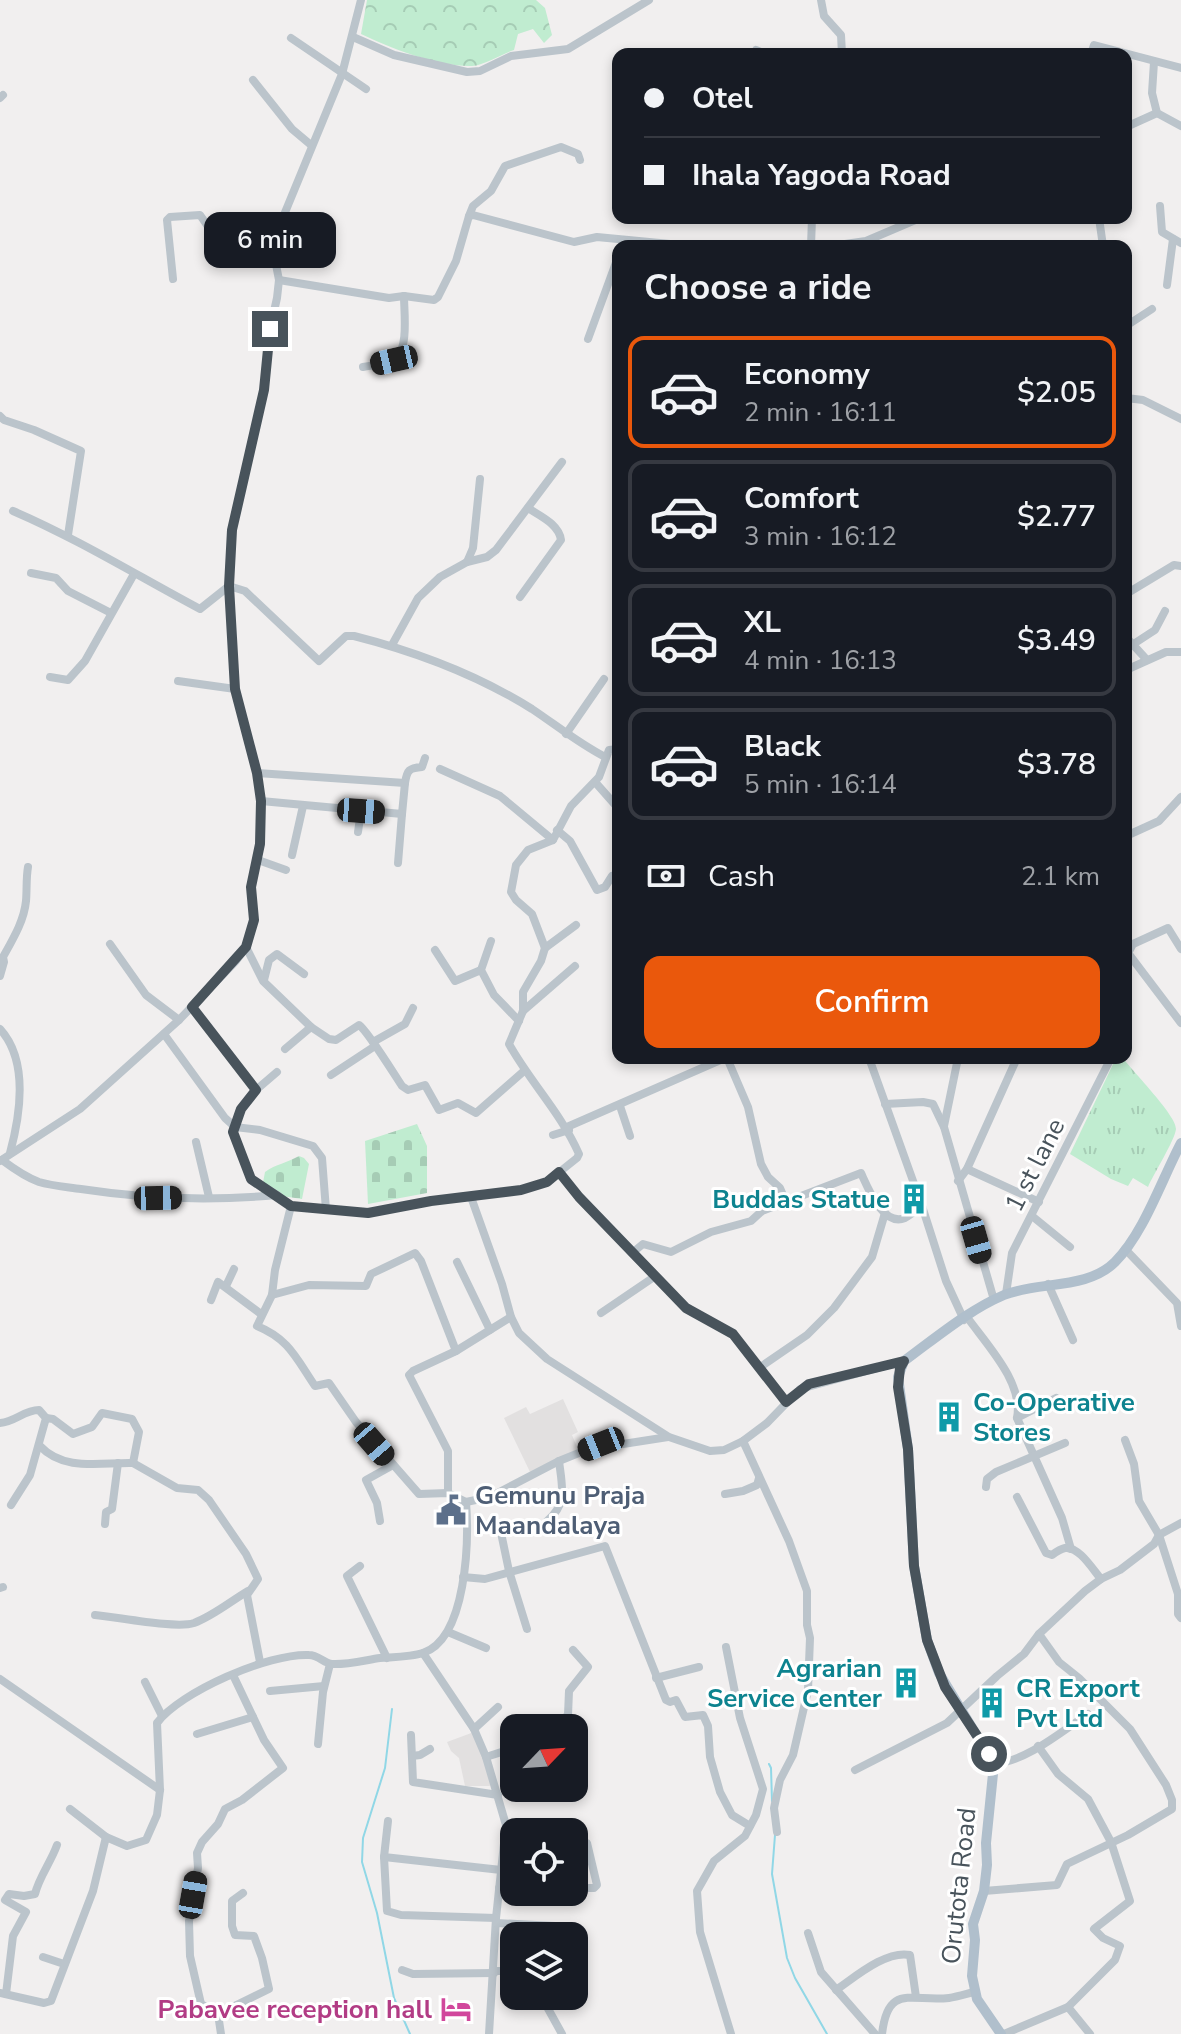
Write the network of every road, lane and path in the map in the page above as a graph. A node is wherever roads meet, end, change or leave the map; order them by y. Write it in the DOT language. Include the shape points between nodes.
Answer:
graph roads {
  1 [pos="361,0"];
  2 [pos="649,0"];
  3 [pos="821,0"];
  4 [pos="353,37"];
  5 [pos="291,38"];
  6 [pos="842,48"];
  7 [pos="1132,57"];
  8 [pos="1154,62"];
  9 [pos="1181,68"];
  10 [pos="342,74"];
  11 [pos="253,80"];
  12 [pos="366,89"];
  13 [pos="1157,113"];
  14 [pos="1132,124"];
  15 [pos="1181,126"];
  16 [pos="311,145"];
  17 [pos="580,160"];
  18 [pos="1160,206"];
  19 [pos="469,216"];
  20 [pos="906,224"];
  21 [pos="612,240"];
  22 [pos="868,240"];
  23 [pos="1177,241"];
  24 [pos="272,244"];
  25 [pos="612,273"];
  26 [pos="173,279"];
  27 [pos="279,280"];
  28 [pos="1167,285"];
  29 [pos="404,296"];
  30 [pos="1152,309"];
  31 [pos="1132,322"];
  32 [pos="588,339"];
  33 [pos="363,367"];
  34 [pos="1132,399"];
  35 [pos="0,416"];
  36 [pos="1181,419"];
  37 [pos="562,462"];
  38 [pos="480,479"];
  39 [pos="528,508"];
  40 [pos="13,511"];
  41 [pos="68,535"];
  42 [pos="467,562"];
  43 [pos="1181,566"];
  44 [pos="31,573"];
  45 [pos="134,574"];
  46 [pos="229,586"];
  47 [pos="1132,590"];
  48 [pos="520,597"];
  49 [pos="1165,611"];
  50 [pos="111,613"];
  51 [pos="1132,640"];
  52 [pos="1132,644"];
  53 [pos="392,645"];
  54 [pos="1181,652"];
  55 [pos="1147,660"];
  56 [pos="1132,667"];
  57 [pos="50,677"];
  58 [pos="604,679"];
  59 [pos="178,681"];
  60 [pos="235,689"];
  61 [pos="566,734"];
  62 [pos="612,750"];
  63 [pos="605,757"];
  64 [pos="425,758"];
  65 [pos="440,769"];
  66 [pos="257,773"];
  67 [pos="595,782"];
  68 [pos="405,783"];
  69 [pos="1181,797"];
  70 [pos="261,801"];
  71 [pos="612,801"];
  72 [pos="303,806"];
  73 [pos="361,811"];
  74 [pos="402,814"];
  75 [pos="557,830"];
  76 [pos="358,832"];
  77 [pos="1132,833"];
  78 [pos="553,840"];
  79 [pos="292,855"];
  80 [pos="258,860"];
  81 [pos="398,863"];
  82 [pos="28,867"];
  83 [pos="286,870"];
  84 [pos="612,876"];
  85 [pos="576,925"];
  86 [pos="491,941"];
  87 [pos="110,944"];
  88 [pos="1132,946"];
  89 [pos="246,947"];
  90 [pos="545,948"];
  91 [pos="1181,949"];
  92 [pos="435,950"];
  93 [pos="1132,958"];
  94 [pos="575,966"];
  95 [pos="481,970"];
  96 [pos="304,974"];
  97 [pos="0,976"];
  98 [pos="263,981"];
  99 [pos="192,1007"];
  100 [pos="413,1008"];
  101 [pos="523,1011"];
  102 [pos="179,1020"];
  103 [pos="519,1021"];
  104 [pos="1181,1023"];
  105 [pos="311,1027"];
  106 [pos="2,1034"];
  107 [pos="164,1034"];
  108 [pos="374,1044"];
  109 [pos="285,1049"];
  110 [pos="713,1064"];
  111 [pos="729,1064"];
  112 [pos="871,1064"];
  113 [pos="957,1064"];
  114 [pos="1014,1064"];
  115 [pos="1108,1064"];
  116 [pos="524,1071"];
  117 [pos="277,1072"];
  118 [pos="331,1075"];
  119 [pos="256,1090"];
  120 [pos="885,1104"];
  121 [pos="620,1106"];
  122 [pos="235,1127"];
  123 [pos="944,1127"];
  124 [pos="568,1128"];
  125 [pos="553,1135"];
  126 [pos="630,1136"];
  127 [pos="196,1142"];
  128 [pos="1180,1150"];
  129 [pos="10,1153"];
  130 [pos="1,1160"];
  131 [pos="967,1169"];
  132 [pos="559,1172"];
  133 [pos="958,1181"];
  134 [pos="277,1195"];
  135 [pos="209,1197"];
  136 [pos="471,1197"];
  137 [pos="786,1202"];
  138 [pos="1039,1202"];
  139 [pos="291,1206"];
  140 [pos="922,1206"];
  141 [pos="326,1210"];
  142 [pos="885,1213"];
  143 [pos="1032,1216"];
  144 [pos="1070,1247"];
  145 [pos="1125,1249"];
  146 [pos="632,1253"];
  147 [pos="457,1262"];
  148 [pos="234,1269"];
  149 [pos="654,1277"];
  150 [pos="1048,1284"];
  151 [pos="226,1286"];
  152 [pos="1006,1294"];
  153 [pos="272,1295"];
  154 [pos="211,1300"];
  155 [pos="994,1300"];
  156 [pos="601,1313"];
  157 [pos="261,1314"];
  158 [pos="511,1317"];
  159 [pos="966,1318"];
  160 [pos="1181,1326"];
  161 [pos="490,1330"];
  162 [pos="1073,1340"];
  163 [pos="456,1351"];
  164 [pos="904,1361"];
  165 [pos="759,1368"];
  166 [pos="1056,1398"];
  167 [pos="786,1402"];
  168 [pos="46,1418"];
  169 [pos="1017,1418"];
  170 [pos="0,1423"];
  171 [pos="669,1437"];
  172 [pos="1125,1440"];
  173 [pos="743,1441"];
  174 [pos="1065,1443"];
  175 [pos="40,1446"];
  176 [pos="1034,1455"];
  177 [pos="559,1461"];
  178 [pos="118,1463"];
  179 [pos="133,1463"];
  180 [pos="393,1465"];
  181 [pos="759,1478"];
  182 [pos="986,1487"];
  183 [pos="448,1493"];
  184 [pos="725,1494"];
  185 [pos="1017,1497"];
  186 [pos="466,1502"];
  187 [pos="11,1505"];
  188 [pos="380,1521"];
  189 [pos="547,1521"];
  190 [pos="1181,1523"];
  191 [pos="105,1524"];
  192 [pos="500,1528"];
  193 [pos="1159,1535"];
  194 [pos="1071,1549"];
  195 [pos="360,1566"];
  196 [pos="509,1571"];
  197 [pos="463,1577"];
  198 [pos="1101,1579"];
  199 [pos="249,1590"];
  200 [pos="1180,1594"];
  201 [pos="95,1615"];
  202 [pos="1181,1618"];
  203 [pos="527,1629"];
  204 [pos="448,1632"];
  205 [pos="1039,1634"];
  206 [pos="726,1647"];
  207 [pos="486,1648"];
  208 [pos="573,1650"];
  209 [pos="423,1653"];
  210 [pos="387,1658"];
  211 [pos="260,1662"];
  212 [pos="330,1664"];
  213 [pos="699,1667"];
  214 [pos="233,1675"];
  215 [pos="656,1678"];
  216 [pos="0,1679"];
  217 [pos="145,1682"];
  218 [pos="324,1686"];
  219 [pos="270,1691"];
  220 [pos="498,1707"];
  221 [pos="960,1710"];
  222 [pos="568,1714"];
  223 [pos="1088,1714"];
  224 [pos="162,1716"];
  225 [pos="253,1717"];
  226 [pos="474,1729"];
  227 [pos="197,1734"];
  228 [pos="411,1735"];
  229 [pos="318,1744"];
  230 [pos="1038,1746"];
  231 [pos="430,1749"];
  232 [pos="500,1752"];
  233 [pos="412,1756"];
  234 [pos="486,1757"];
  235 [pos="994,1764"];
  236 [pos="855,1770"];
  237 [pos="160,1790"];
  238 [pos="498,1795"];
  239 [pos="70,1809"];
  240 [pos="504,1818"];
  241 [pos="388,1821"];
  242 [pos="750,1826"];
  243 [pos="777,1832"];
  244 [pos="106,1837"];
  245 [pos="1111,1842"];
  246 [pos="57,1845"];
  247 [pos="588,1847"];
  248 [pos="384,1857"];
  249 [pos="500,1870"];
  250 [pos="500,1879"];
  251 [pos="499,1888"];
  252 [pos="588,1888"];
  253 [pos="984,1891"];
  254 [pos="243,1893"];
  255 [pos="496,1920"];
  256 [pos="516,1922"];
  257 [pos="808,1933"];
  258 [pos="43,1957"];
  259 [pos="64,1964"];
  260 [pos="402,1970"];
  261 [pos="494,1972"];
  262 [pos="500,1972"];
  263 [pos="836,1990"];
  264 [pos="974,1992"];
  265 [pos="3,1994"];
  266 [pos="916,1997"];
  267 [pos="1068,2007"];
  268 [pos="549,2010"];
  269 [pos="218,2014"];
  270 [pos="221,2034"];
  271 [pos="489,2034"];
  272 [pos="562,2034"];
  273 [pos="731,2034"];
  274 [pos="875,2034"];
  275 [pos="882,2034"];
  276 [pos="1002,2034"];
  277 [pos="1090,2034"];
  1 -- 4 [label="street"];
  2 -- 4 [label="street" via="568,49 511,56 480,71 394,55"];
  3 -- 6 [label="street" via="824,16 841,35"];
  4 -- 10 [label="street"];
  5 -- 10 [label="street"];
  7 -- 8 [label="street"];
  8 -- 9 [label="street"];
  8 -- 13 [label="street"];
  10 -- 12 [label="street"];
  10 -- 16 [label="street"];
  11 -- 16 [label="street"];
  13 -- 14 [label="street"];
  13 -- 15 [label="street"];
  16 -- 24 [label="street"];
  17 -- 19 [label="street" via="561,147 505,166"];
  18 -- 23 [label="street" via="1162,232"];
  19 -- 21 [label="street" via="574,242"];
  19 -- 29 [label="street" via="438,297"];
  20 -- 22 [label="street"];
  23 -- 28 [label="street"];
  24 -- 26 [label="street" via="216,238 200,215 170,217"];
  24 -- 27 [label="street"];
  25 -- 32 [label="street"];
  27 -- 29 [label="street"];
  27 -- 46 [label="street" via="264,390 232,530"];
  29 -- 33 [label="street" via="401,351 394,360"];
  30 -- 31 [label="street"];
  34 -- 36 [label="street"];
  35 -- 41 [label="street" via="81,451"];
  37 -- 39 [label="street"];
  38 -- 42 [label="street"];
  39 -- 42 [label="street" via="496,550"];
  39 -- 48 [label="street" via="555,527 561,540"];
  40 -- 41 [label="street"];
  41 -- 45 [label="street"];
  42 -- 53 [label="street" via="418,598"];
  43 -- 47 [label="street" via="1174,565"];
  44 -- 50 [label="street" via="56,578 68,591"];
  45 -- 46 [label="street" via="200,609"];
  45 -- 50 [label="street"];
  46 -- 53 [label="street" via="245,591 319,661 346,636"];
  46 -- 60 [label="street"];
  49 -- 51 [label="street" via="1155,630"];
  50 -- 57 [label="street" via="85,661 68,680"];
  52 -- 55 [label="street"];
  53 -- 61 [label="street" via="453,666"];
  54 -- 55 [label="street"];
  55 -- 56 [label="street"];
  58 -- 61 [label="street"];
  59 -- 60 [label="street"];
  60 -- 66 [label="street"];
  61 -- 63 [label="street"];
  62 -- 63 [label="street"];
  63 -- 67 [label="street"];
  64 -- 68 [label="street" via="422,767 407,771"];
  65 -- 78 [label="street" via="500,796"];
  66 -- 68 [label="street"];
  66 -- 70 [label="street"];
  67 -- 71 [label="street"];
  67 -- 75 [label="street"];
  68 -- 74 [label="street"];
  69 -- 77 [label="street" via="1159,821"];
  70 -- 72 [label="street"];
  70 -- 80 [label="street"];
  72 -- 73 [label="street"];
  72 -- 79 [label="street"];
  73 -- 74 [label="street"];
  73 -- 76 [label="street"];
  74 -- 81 [label="street"];
  75 -- 78 [label="street"];
  75 -- 84 [label="street" via="570,841 597,890"];
  78 -- 90 [label="street" via="522,855 510,887 532,914"];
  80 -- 83 [label="street"];
  80 -- 89 [label="street" via="251,887 254,920"];
  82 -- 97 [label="street" via="19,928 3,957"];
  85 -- 90 [label="street"];
  86 -- 95 [label="street"];
  87 -- 102 [label="street" via="146,995"];
  88 -- 91 [label="street" via="1168,928"];
  89 -- 98 [label="street"];
  89 -- 99 [label="street"];
  90 -- 101 [label="street" via="523,992"];
  92 -- 95 [label="street" via="455,981"];
  93 -- 104 [label="street"];
  94 -- 101 [label="street"];
  95 -- 103 [label="street" via="494,995"];
  96 -- 98 [label="street" via="277,954 269,960"];
  98 -- 105 [label="street"];
  99 -- 102 [label="street"];
  99 -- 119 [label="street"];
  100 -- 108 [label="street" via="405,1024"];
  101 -- 103 [label="street"];
  102 -- 107 [label="street"];
  103 -- 116 [label="street" via="509,1044"];
  105 -- 108 [label="street" via="336,1040 359,1025"];
  105 -- 109 [label="street"];
  106 -- 129 [label="street" via="14,1053 21,1097"];
  107 -- 122 [label="street"];
  107 -- 129 [label="street" via="80,1109"];
  108 -- 116 [label="street" via="402,1086 408,1090 425,1085 439,1110 458,1103 476,1113"];
  108 -- 118 [label="street"];
  110 -- 121 [label="street"];
  111 -- 137 [label="street" via="748,1107 761,1164"];
  112 -- 120 [label="street"];
  113 -- 123 [label="street"];
  114 -- 131 [label="street"];
  115 -- 138 [label="street, 1 st lane"];
  116 -- 124 [label="street"];
  117 -- 119 [label="street"];
  119 -- 122 [label="street"];
  120 -- 123 [label="street" via="933,1104"];
  120 -- 140 [label="street"];
  121 -- 124 [label="street"];
  121 -- 126 [label="street"];
  122 -- 134 [label="street" via="251,1179"];
  122 -- 141 [label="street" via="313,1146 322,1158"];
  123 -- 133 [label="street"];
  124 -- 125 [label="street"];
  124 -- 132 [label="street" via="579,1154"];
  127 -- 135 [label="street"];
  128 -- 145 [label="main road"];
  129 -- 130 [label="street"];
  130 -- 135 [label="street" via="41,1183 158,1198"];
  131 -- 133 [label="street"];
  131 -- 138 [label="street"];
  132 -- 136 [label="street" via="521,1190"];
  132 -- 146 [label="street"];
  133 -- 155 [label="street"];
  134 -- 135 [label="street"];
  134 -- 139 [label="street"];
  136 -- 141 [label="street" via="368,1213"];
  136 -- 158 [label="street"];
  137 -- 142 [label="street" via="861,1173"];
  137 -- 146 [label="street" via="671,1252 643,1244"];
  138 -- 143 [label="street, 1 st lane"];
  139 -- 141 [label="street"];
  139 -- 153 [label="street"];
  140 -- 142 [label="street" via="904,1219"];
  140 -- 159 [label="street" via="946,1281"];
  142 -- 165 [label="street" via="872,1257 834,1308 807,1335"];
  143 -- 144 [label="street"];
  143 -- 152 [label="street, 1 st lane" via="1012,1253"];
  145 -- 150 [label="main road" via="1097,1274"];
  145 -- 160 [label="street" via="1177,1303"];
  146 -- 149 [label="street"];
  147 -- 161 [label="street"];
  148 -- 151 [label="street"];
  149 -- 156 [label="street"];
  149 -- 165 [label="street" via="686,1308 733,1334"];
  150 -- 152 [label="main road"];
  150 -- 162 [label="street"];
  151 -- 154 [label="street" via="218,1282"];
  151 -- 157 [label="street"];
  152 -- 155 [label="main road"];
  153 -- 157 [label="street"];
  153 -- 163 [label="street" via="309,1285 366,1286 371,1274 415,1253"];
  155 -- 159 [label="main road"];
  157 -- 180 [label="street" via="257,1326 283,1340 315,1386 329,1383"];
  158 -- 161 [label="street"];
  158 -- 171 [label="street" via="519,1333 547,1359"];
  159 -- 164 [label="main road"];
  159 -- 169 [label="street" via="1014,1388 1020,1403"];
  161 -- 163 [label="street"];
  163 -- 183 [label="street" via="409,1375 448,1451"];
  164 -- 167 [label="street" via="809,1384"];
  164 -- 221 [label="main road" via="898,1387 922,1616 939,1673"];
  165 -- 167 [label="street"];
  166 -- 169 [label="street"];
  167 -- 173 [label="street"];
  168 -- 170 [label="street" via="39,1410 30,1410"];
  168 -- 175 [label="street"];
  168 -- 179 [label="street" via="73,1434 92,1427 102,1413 132,1419 139,1432"];
  169 -- 176 [label="street"];
  171 -- 173 [label="street" via="710,1451"];
  171 -- 177 [label="street" via="601,1444"];
  172 -- 193 [label="street" via="1139,1501"];
  173 -- 181 [label="street"];
  174 -- 176 [label="street"];
  175 -- 178 [label="street" via="61,1461"];
  175 -- 187 [label="street"];
  176 -- 182 [label="street" via="996,1472"];
  176 -- 194 [label="street"];
  177 -- 186 [label="street" via="490,1497"];
  177 -- 189 [label="street" via="562,1502"];
  178 -- 179 [label="street"];
  178 -- 191 [label="street"];
  179 -- 199 [label="street" via="177,1488 198,1490 209,1500 256,1572 258,1579"];
  180 -- 183 [label="street" via="419,1494"];
  180 -- 188 [label="street" via="366,1480"];
  181 -- 184 [label="street" via="757,1485"];
  181 -- 243 [label="street" via="807,1591 810,1638 808,1690 774,1808"];
  183 -- 186 [label="street"];
  185 -- 194 [label="street" via="1046,1553"];
  186 -- 197 [label="street"];
  190 -- 193 [label="street"];
  192 -- 196 [label="street"];
  193 -- 198 [label="street" via="1120,1570"];
  193 -- 200 [label="street"];
  194 -- 198 [label="street"];
  195 -- 210 [label="street" via="347,1576"];
  196 -- 197 [label="street" via="485,1579"];
  196 -- 203 [label="street"];
  196 -- 215 [label="street" via="605,1546"];
  197 -- 204 [label="street"];
  198 -- 205 [label="street"];
  199 -- 201 [label="street" via="205,1618 179,1626"];
  199 -- 211 [label="street"];
  200 -- 202 [label="street"];
  204 -- 207 [label="street"];
  204 -- 209 [label="street"];
  205 -- 221 [label="street" via="1024,1654"];
  205 -- 245 [label="street" via="1059,1662 1130,1729 1172,1800 1170,1812"];
  206 -- 242 [label="street" via="740,1718 763,1789"];
  208 -- 222 [label="street" via="588,1667 569,1691"];
  209 -- 210 [label="street"];
  209 -- 226 [label="street"];
  210 -- 212 [label="street"];
  211 -- 212 [label="street" via="309,1655"];
  211 -- 214 [label="street"];
  212 -- 218 [label="street"];
  213 -- 215 [label="street"];
  214 -- 224 [label="street" via="180,1700"];
  214 -- 225 [label="street"];
  215 -- 242 [label="street" via="666,1700 676,1700 685,1717 703,1715 720,1792 732,1815"];
  216 -- 237 [label="street"];
  217 -- 224 [label="street"];
  218 -- 219 [label="street"];
  218 -- 229 [label="street"];
  220 -- 226 [label="street"];
  221 -- 235 [label="main road"];
  221 -- 236 [label="street" via="947,1723"];
  223 -- 230 [label="street"];
  224 -- 237 [label="street" via="157,1723"];
  225 -- 227 [label="street"];
  225 -- 269 [label="street" via="282,1770 225,1809 197,1853 190,1956 201,2004"];
  226 -- 234 [label="street"];
  228 -- 233 [label="street"];
  230 -- 235 [label="street"];
  230 -- 245 [label="street" via="1058,1774 1088,1799"];
  231 -- 233 [label="street"];
  232 -- 234 [label="street"];
  233 -- 238 [label="street" via="413,1782"];
  234 -- 238 [label="street"];
  235 -- 253 [label="main road, Orutota Road"];
  237 -- 244 [label="street" via="146,1840 127,1846"];
  238 -- 240 [label="street"];
  239 -- 244 [label="street"];
  241 -- 248 [label="street"];
  242 -- 273 [label="street" via="714,1861 697,1891 700,1932"];
  244 -- 259 [label="street" via="93,1891"];
  245 -- 253 [label="street" via="1067,1864 1057,1885"];
  245 -- 267 [label="street" via="1130,1901 1094,1929 1120,1946 1119,1953"];
  246 -- 265 [label="street" via="35,1894 9,1894 5,1900 26,1912 13,1936"];
  247 -- 252 [label="street" via="597,1885"];
  248 -- 249 [label="street"];
  248 -- 255 [label="street" via="387,1911"];
  250 -- 251 [label="street"];
  251 -- 255 [label="street"];
  253 -- 264 [label="main road, Orutota Road" via="973,1924"];
  254 -- 269 [label="street" via="232,1901 232,1926 235,1935 254,1936 269,1989"];
  255 -- 256 [label="street"];
  255 -- 261 [label="street"];
  257 -- 263 [label="street" via="821,1972"];
  258 -- 259 [label="street"];
  259 -- 265 [label="street" via="51,2001"];
  260 -- 261 [label="street"];
  261 -- 262 [label="street"];
  261 -- 271 [label="street"];
  263 -- 266 [label="street" via="902,1953 910,1955"];
  263 -- 274 [label="street"];
  264 -- 266 [label="street"];
  264 -- 276 [label="main road, Orutota Road"];
  266 -- 275 [label="street" via="890,2005"];
  267 -- 276 [label="street"];
  267 -- 277 [label="street"];
  268 -- 272 [label="street"];
  269 -- 270 [label="street"];
}
